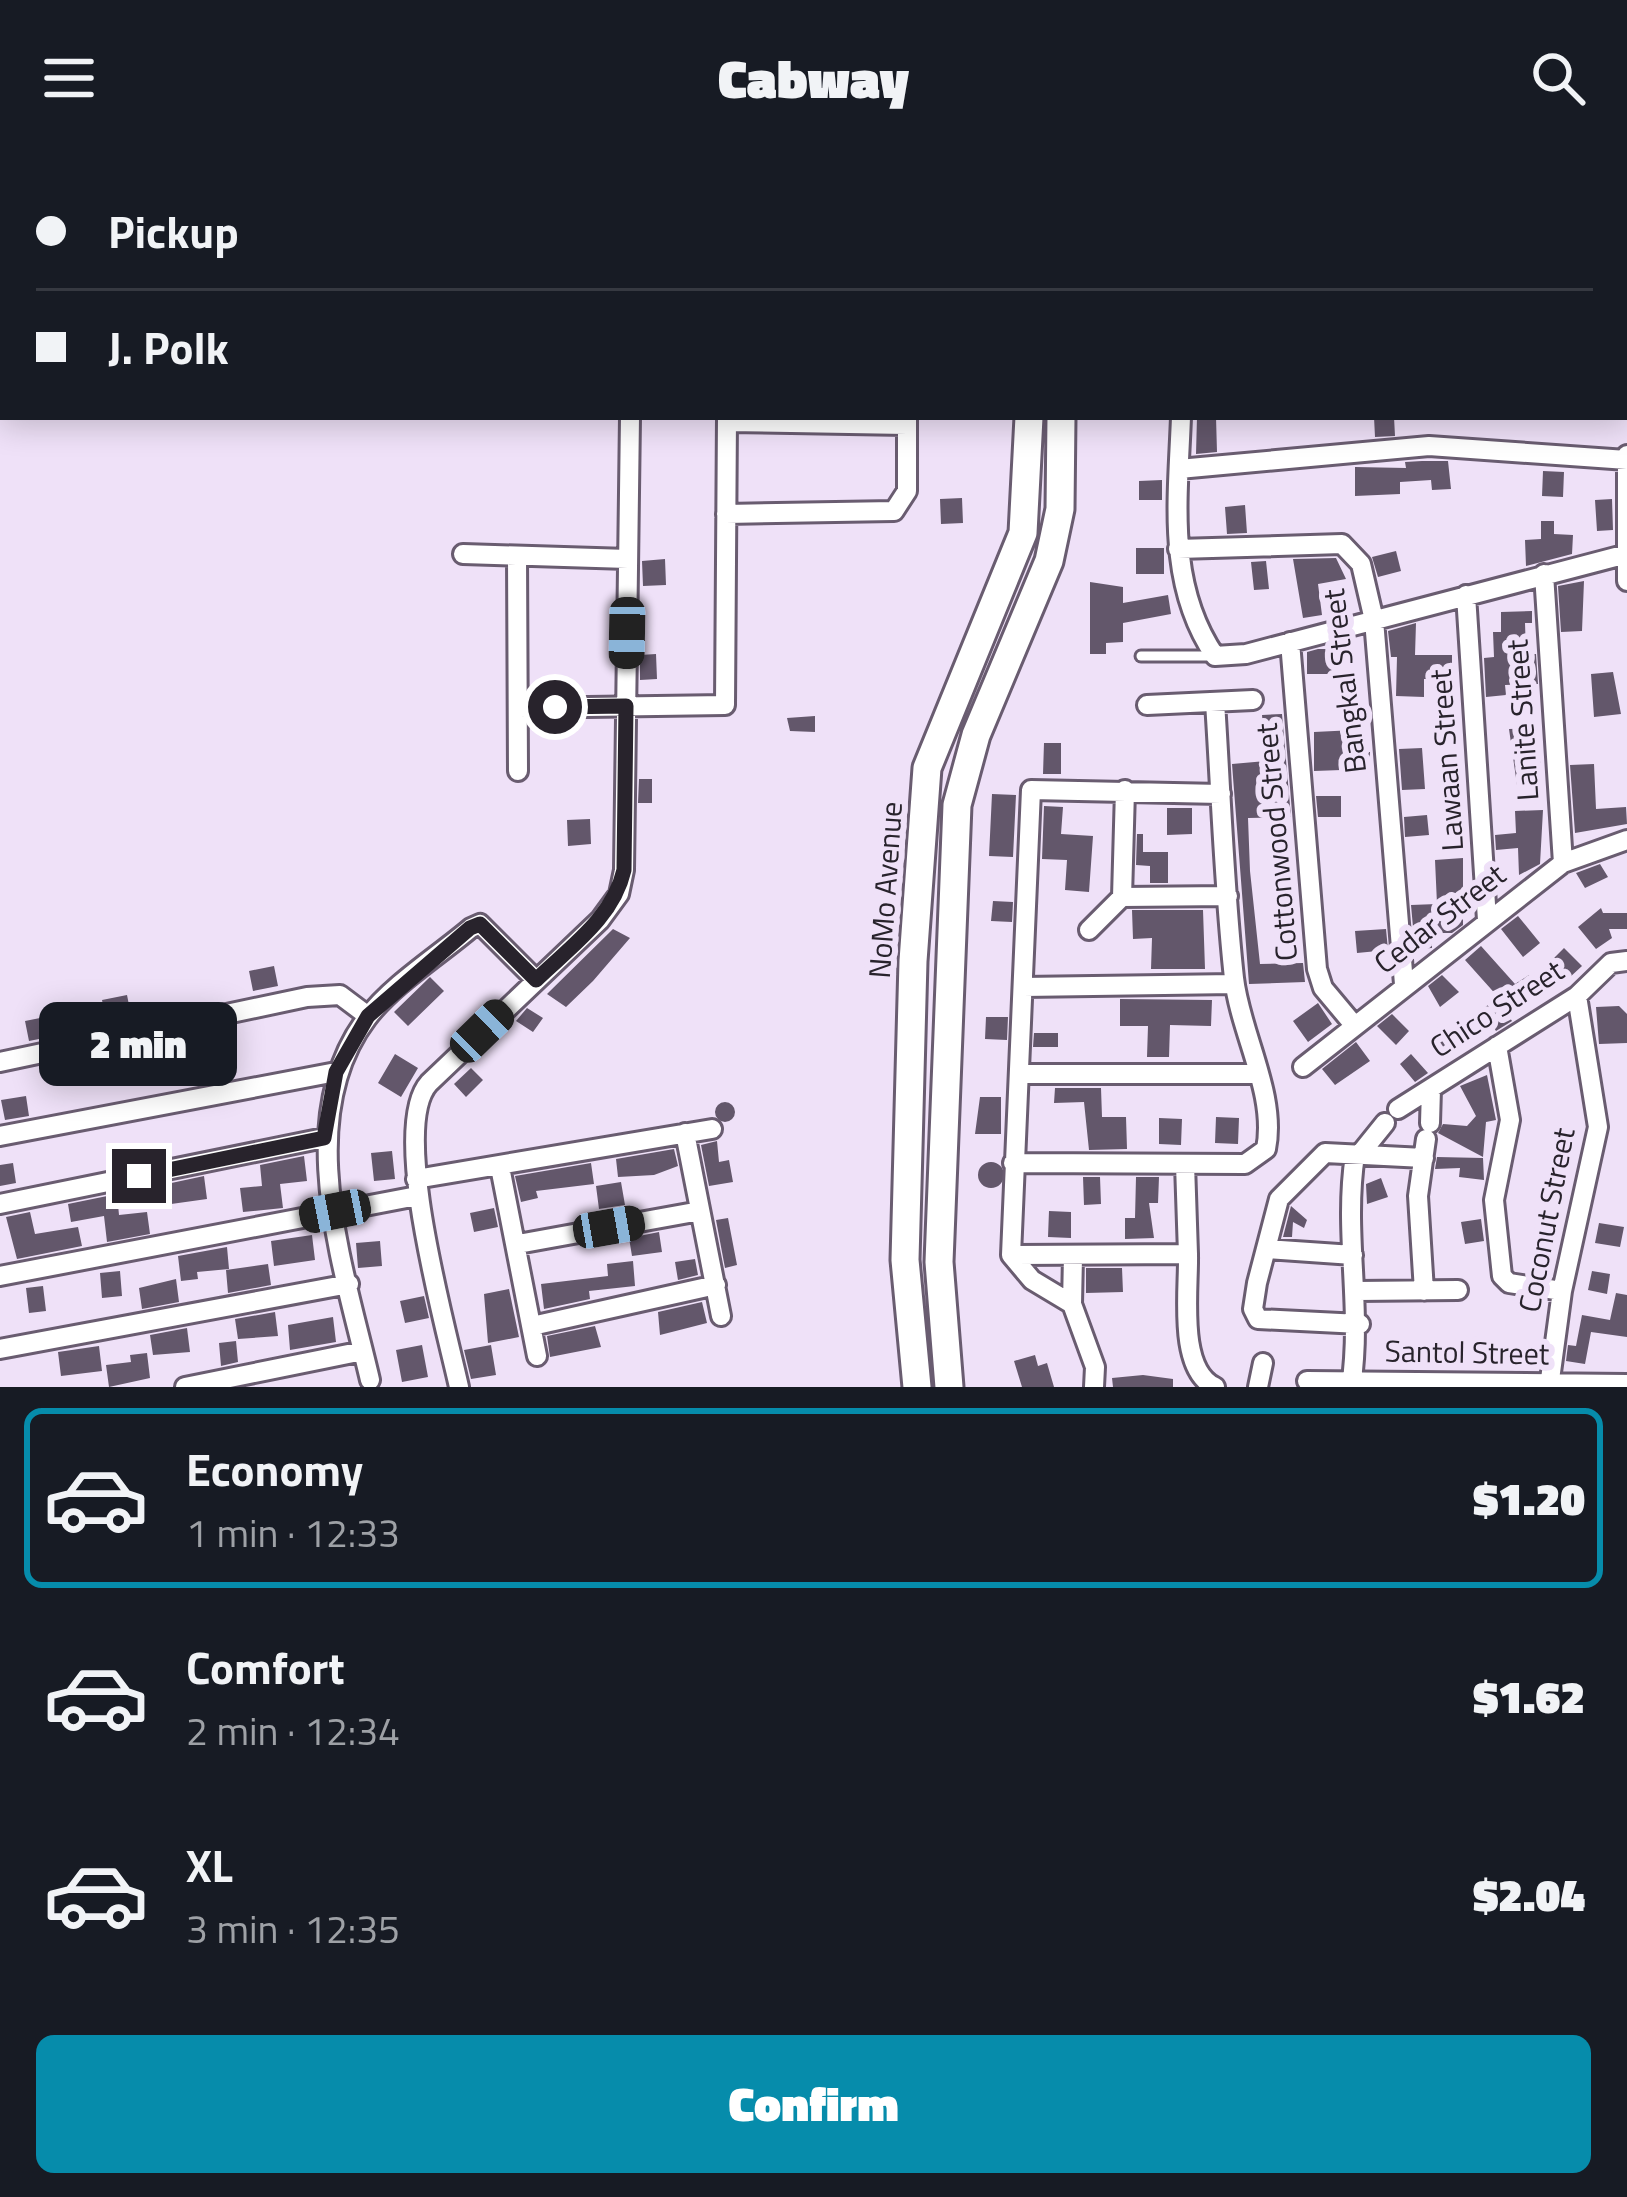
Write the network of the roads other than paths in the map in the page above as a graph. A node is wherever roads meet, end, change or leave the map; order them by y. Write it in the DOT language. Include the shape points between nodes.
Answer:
graph roads {
  1 [pos="630,420"];
  2 [pos="727,420"];
  3 [pos="1029,420"];
  4 [pos="1061,420"];
  5 [pos="1181,420"];
  6 [pos="907,421"];
  7 [pos="1627,458"];
  8 [pos="1179,469"];
  9 [pos="726,514"];
  10 [pos="1178,549"];
  11 [pos="463,554"];
  12 [pos="1626,554"];
  13 [pos="517,556"];
  14 [pos="628,559"];
  15 [pos="1544,574"];
  16 [pos="1627,581"];
  17 [pos="1466,595"];
  18 [pos="1374,620"];
  19 [pos="1290,642"];
  20 [pos="1141,656"];
  21 [pos="1215,656"];
  22 [pos="1252,700"];
  23 [pos="1215,703"];
  24 [pos="1148,705"];
  25 [pos="626,706"];
  26 [pos="519,708"];
  27 [pos="518,771"];
  28 [pos="1125,790"];
  29 [pos="1221,794"];
  30 [pos="1627,840"];
  31 [pos="1563,862"];
  32 [pos="1228,896"];
  33 [pos="1122,897"];
  34 [pos="1487,920"];
  35 [pos="1089,929"];
  36 [pos="1627,961"];
  37 [pos="536,980"];
  38 [pos="1234,983"];
  39 [pos="1404,984"];
  40 [pos="1023,987"];
  41 [pos="1577,995"];
  42 [pos="368,1016"];
  43 [pos="1354,1024"];
  44 [pos="1497,1046"];
  45 [pos="0,1062"];
  46 [pos="1303,1067"];
  47 [pos="336,1072"];
  48 [pos="1018,1074"];
  49 [pos="1257,1074"];
  50 [pos="1431,1089"];
  51 [pos="712,1130"];
  52 [pos="685,1133"];
  53 [pos="0,1136"];
  54 [pos="324,1138"];
  55 [pos="1426,1140"];
  56 [pos="1358,1155"];
  57 [pos="1012,1163"];
  58 [pos="1185,1164"];
  59 [pos="500,1167"];
  60 [pos="417,1187"];
  61 [pos="0,1204"];
  62 [pos="700,1210"];
  63 [pos="335,1211"];
  64 [pos="518,1244"];
  65 [pos="1268,1249"];
  66 [pos="1188,1254"];
  67 [pos="1010,1255"];
  68 [pos="1353,1255"];
  69 [pos="1073,1256"];
  70 [pos="0,1276"];
  71 [pos="349,1284"];
  72 [pos="716,1286"];
  73 [pos="1458,1290"];
  74 [pos="1357,1291"];
  75 [pos="1424,1291"];
  76 [pos="1562,1291"];
  77 [pos="1072,1304"];
  78 [pos="721,1316"];
  79 [pos="1360,1324"];
  80 [pos="532,1326"];
  81 [pos="0,1349"];
  82 [pos="363,1351"];
  83 [pos="537,1356"];
  84 [pos="1263,1363"];
  85 [pos="370,1380"];
  86 [pos="1307,1381"];
  87 [pos="1463,1383"];
  88 [pos="1352,1384"];
  89 [pos="1627,1384"];
  90 [pos="1550,1386"];
  91 [pos="185,1387"];
  92 [pos="459,1387"];
  93 [pos="917,1387"];
  94 [pos="949,1387"];
  95 [pos="1094,1387"];
  96 [pos="1216,1387"];
  97 [pos="1258,1387"];
  1 -- 14 [label="street"];
  2 -- 6 [label="street"];
  2 -- 9 [label="street"];
  3 -- 93 [label="main road, NoMo Avenue" via="1023,533 927,768 905,1259"];
  4 -- 94 [label="main road" via="1060,509 1049,561 976,735 957,806 939,1262"];
  5 -- 8 [label="street"];
  6 -- 9 [label="street" via="907,491 894,511"];
  7 -- 8 [label="street" via="1429,446"];
  7 -- 12 [label="street"];
  8 -- 10 [label="street"];
  9 -- 25 [label="street" via="724,705"];
  10 -- 18 [label="street, Bangkal Street" via="1342,544 1361,564"];
  10 -- 21 [label="street" via="1189,608"];
  11 -- 13 [label="street"];
  12 -- 15 [label="street"];
  12 -- 16 [label="street"];
  13 -- 14 [label="street"];
  13 -- 26 [label="street"];
  14 -- 25 [label="street"];
  15 -- 17 [label="street"];
  15 -- 31 [label="street, Lanite Street"];
  17 -- 18 [label="street"];
  17 -- 34 [label="street, Lawaan Street"];
  18 -- 19 [label="street"];
  18 -- 39 [label="street, Bangkal Street"];
  19 -- 21 [label="street"];
  19 -- 43 [label="street, Cottonwood Street" via="1317,969 1322,988"];
  20 -- 21 [label="lane"];
  22 -- 23 [label="street"];
  23 -- 24 [label="street"];
  23 -- 29 [label="street"];
  25 -- 26 [label="street"];
  25 -- 37 [label="street" via="619,894"];
  26 -- 27 [label="street"];
  28 -- 29 [label="street"];
  28 -- 33 [label="street"];
  28 -- 40 [label="street" via="1030,790"];
  29 -- 32 [label="street"];
  30 -- 31 [label="street, Cedar Street"];
  31 -- 34 [label="street, Cedar Street"];
  32 -- 33 [label="street"];
  32 -- 38 [label="street"];
  33 -- 35 [label="street"];
  34 -- 39 [label="street, Cedar Street"];
  36 -- 41 [label="street, Chico Street" via="1612,963"];
  37 -- 42 [label="street" via="480,924"];
  37 -- 60 [label="street" via="422,1090"];
  38 -- 40 [label="street"];
  38 -- 49 [label="street"];
  39 -- 43 [label="street, Cedar Street"];
  40 -- 48 [label="street"];
  41 -- 44 [label="street, Chico Street"];
  41 -- 76 [label="street, Coconut Street" via="1598,1127"];
  42 -- 45 [label="street" via="340,995 307,997"];
  42 -- 47 [label="street"];
  43 -- 46 [label="street, Cedar Street"];
  44 -- 50 [label="street, Chico Street"];
  44 -- 76 [label="street" via="1510,1120 1494,1200 1502,1276"];
  47 -- 53 [label="street"];
  47 -- 54 [label="street"];
  48 -- 49 [label="street"];
  48 -- 57 [label="street"];
  49 -- 58 [label="street" via="1266,1149 1245,1164"];
  50 -- 55 [label="street"];
  50 -- 56 [label="street, Chico Street" via="1392,1116"];
  51 -- 52 [label="street"];
  52 -- 59 [label="street"];
  52 -- 62 [label="street"];
  54 -- 61 [label="street"];
  54 -- 63 [label="street"];
  55 -- 56 [label="street"];
  55 -- 75 [label="street" via="1418,1196"];
  56 -- 65 [label="street" via="1315,1159 1279,1199"];
  56 -- 68 [label="street" via="1348,1196"];
  57 -- 58 [label="street"];
  57 -- 67 [label="street"];
  58 -- 66 [label="street"];
  59 -- 60 [label="street"];
  59 -- 64 [label="street"];
  60 -- 63 [label="street"];
  60 -- 92 [label="street"];
  62 -- 64 [label="street"];
  62 -- 72 [label="street"];
  63 -- 70 [label="street"];
  63 -- 71 [label="street"];
  64 -- 80 [label="street"];
  65 -- 68 [label="street"];
  65 -- 79 [label="street" via="1254,1298 1258,1319"];
  66 -- 69 [label="street"];
  66 -- 96 [label="street" via="1194,1365"];
  67 -- 69 [label="street"];
  67 -- 77 [label="street"];
  68 -- 74 [label="street"];
  69 -- 77 [label="street"];
  71 -- 81 [label="street"];
  71 -- 82 [label="street"];
  72 -- 78 [label="street"];
  72 -- 80 [label="street"];
  73 -- 75 [label="street"];
  74 -- 75 [label="street"];
  74 -- 79 [label="street"];
  76 -- 90 [label="street, Coconut Street"];
  77 -- 95 [label="street" via="1095,1367"];
  79 -- 88 [label="street"];
  80 -- 83 [label="street"];
  82 -- 85 [label="street"];
  82 -- 91 [label="street"];
  84 -- 97 [label="street"];
  86 -- 88 [label="street, Santol Street"];
  87 -- 88 [label="street, Santol Street"];
  87 -- 90 [label="street, Santol Street"];
  89 -- 90 [label="street, Santol Street"];
}
